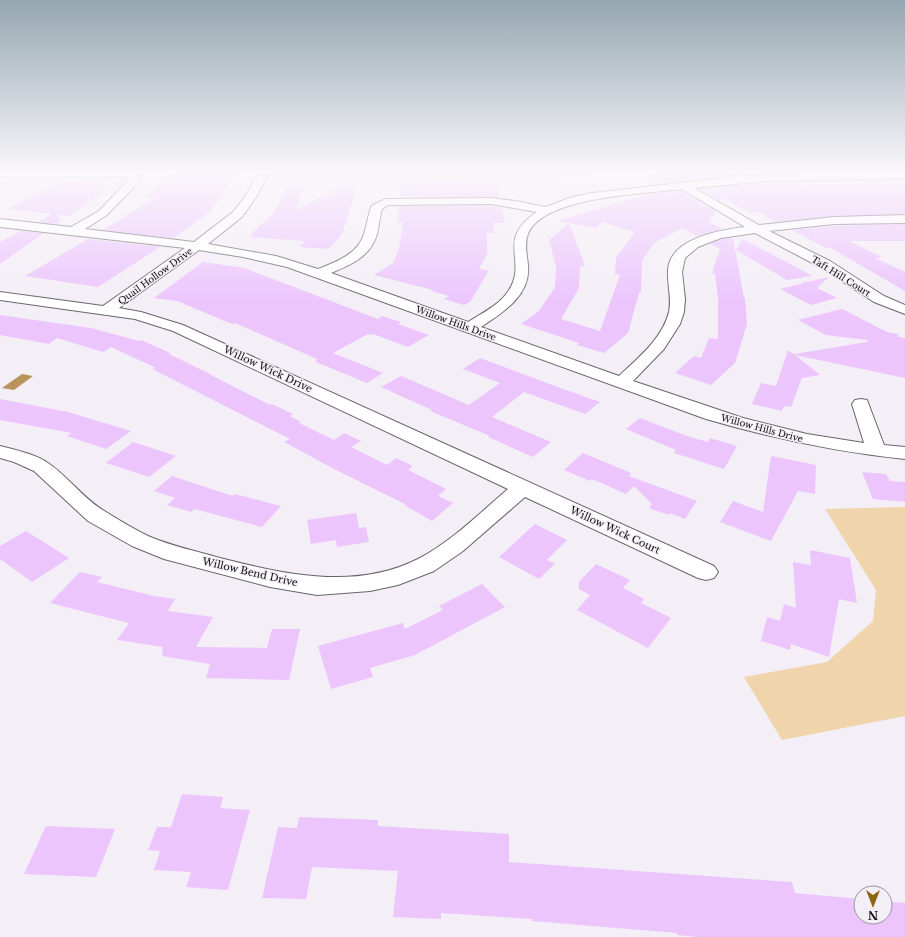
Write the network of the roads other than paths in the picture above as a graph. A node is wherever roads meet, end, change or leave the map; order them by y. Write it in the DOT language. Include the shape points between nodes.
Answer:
graph roads {
  1 [pos="100,215"];
  2 [pos="238,215"];
  3 [pos="375,215"];
  4 [pos="542,215"];
  5 [pos="733,215"];
  6 [pos="905,219"];
  7 [pos="0,223"];
  8 [pos="757,229"];
  9 [pos="73,231"];
  10 [pos="197,246"];
  11 [pos="318,274"];
  12 [pos="0,296"];
  13 [pos="905,310"];
  14 [pos="106,311"];
  15 [pos="469,328"];
  16 [pos="622,382"];
  17 [pos="861,404"];
  18 [pos="876,450"];
  19 [pos="0,452"];
  20 [pos="905,453"];
  21 [pos="523,487"];
  22 [pos="706,572"];
  1 -- 9 [label="street"];
  2 -- 10 [label="street, Quail Hollow Drive"];
  3 -- 11 [label="street" via="369,239 361,250"];
  4 -- 15 [label="street" via="526,226 520,238 518,245 521,272 514,292 494,311"];
  5 -- 8 [label="street, Taft Hill Court"];
  6 -- 8 [label="street" via="839,219"];
  7 -- 9 [label="street, Willow Hills Drive"];
  8 -- 13 [label="street, Taft Hill Court" via="825,264 862,290"];
  8 -- 16 [label="street" via="712,237 694,244 679,257 675,265 678,299 672,326 650,356"];
  9 -- 10 [label="street, Willow Hills Drive"];
  10 -- 11 [label="street, Willow Hills Drive" via="260,256"];
  10 -- 14 [label="street, Quail Hollow Drive"];
  11 -- 15 [label="street, Willow Hills Drive"];
  12 -- 14 [label="street, Willow Wick Drive"];
  14 -- 21 [label="street, Willow Wick Drive" via="146,317 178,328"];
  15 -- 16 [label="street, Willow Hills Drive"];
  16 -- 18 [label="street, Willow Hills Drive" via="752,427 836,446"];
  17 -- 18 [label="street"];
  18 -- 20 [label="street, Willow Hills Drive"];
  19 -- 21 [label="street, Willow Bend Drive" via="41,467 96,516 140,541 172,553 270,579 317,586 370,583 390,579 426,565 455,546"];
  21 -- 22 [label="street, Willow Wick Court"];
}
